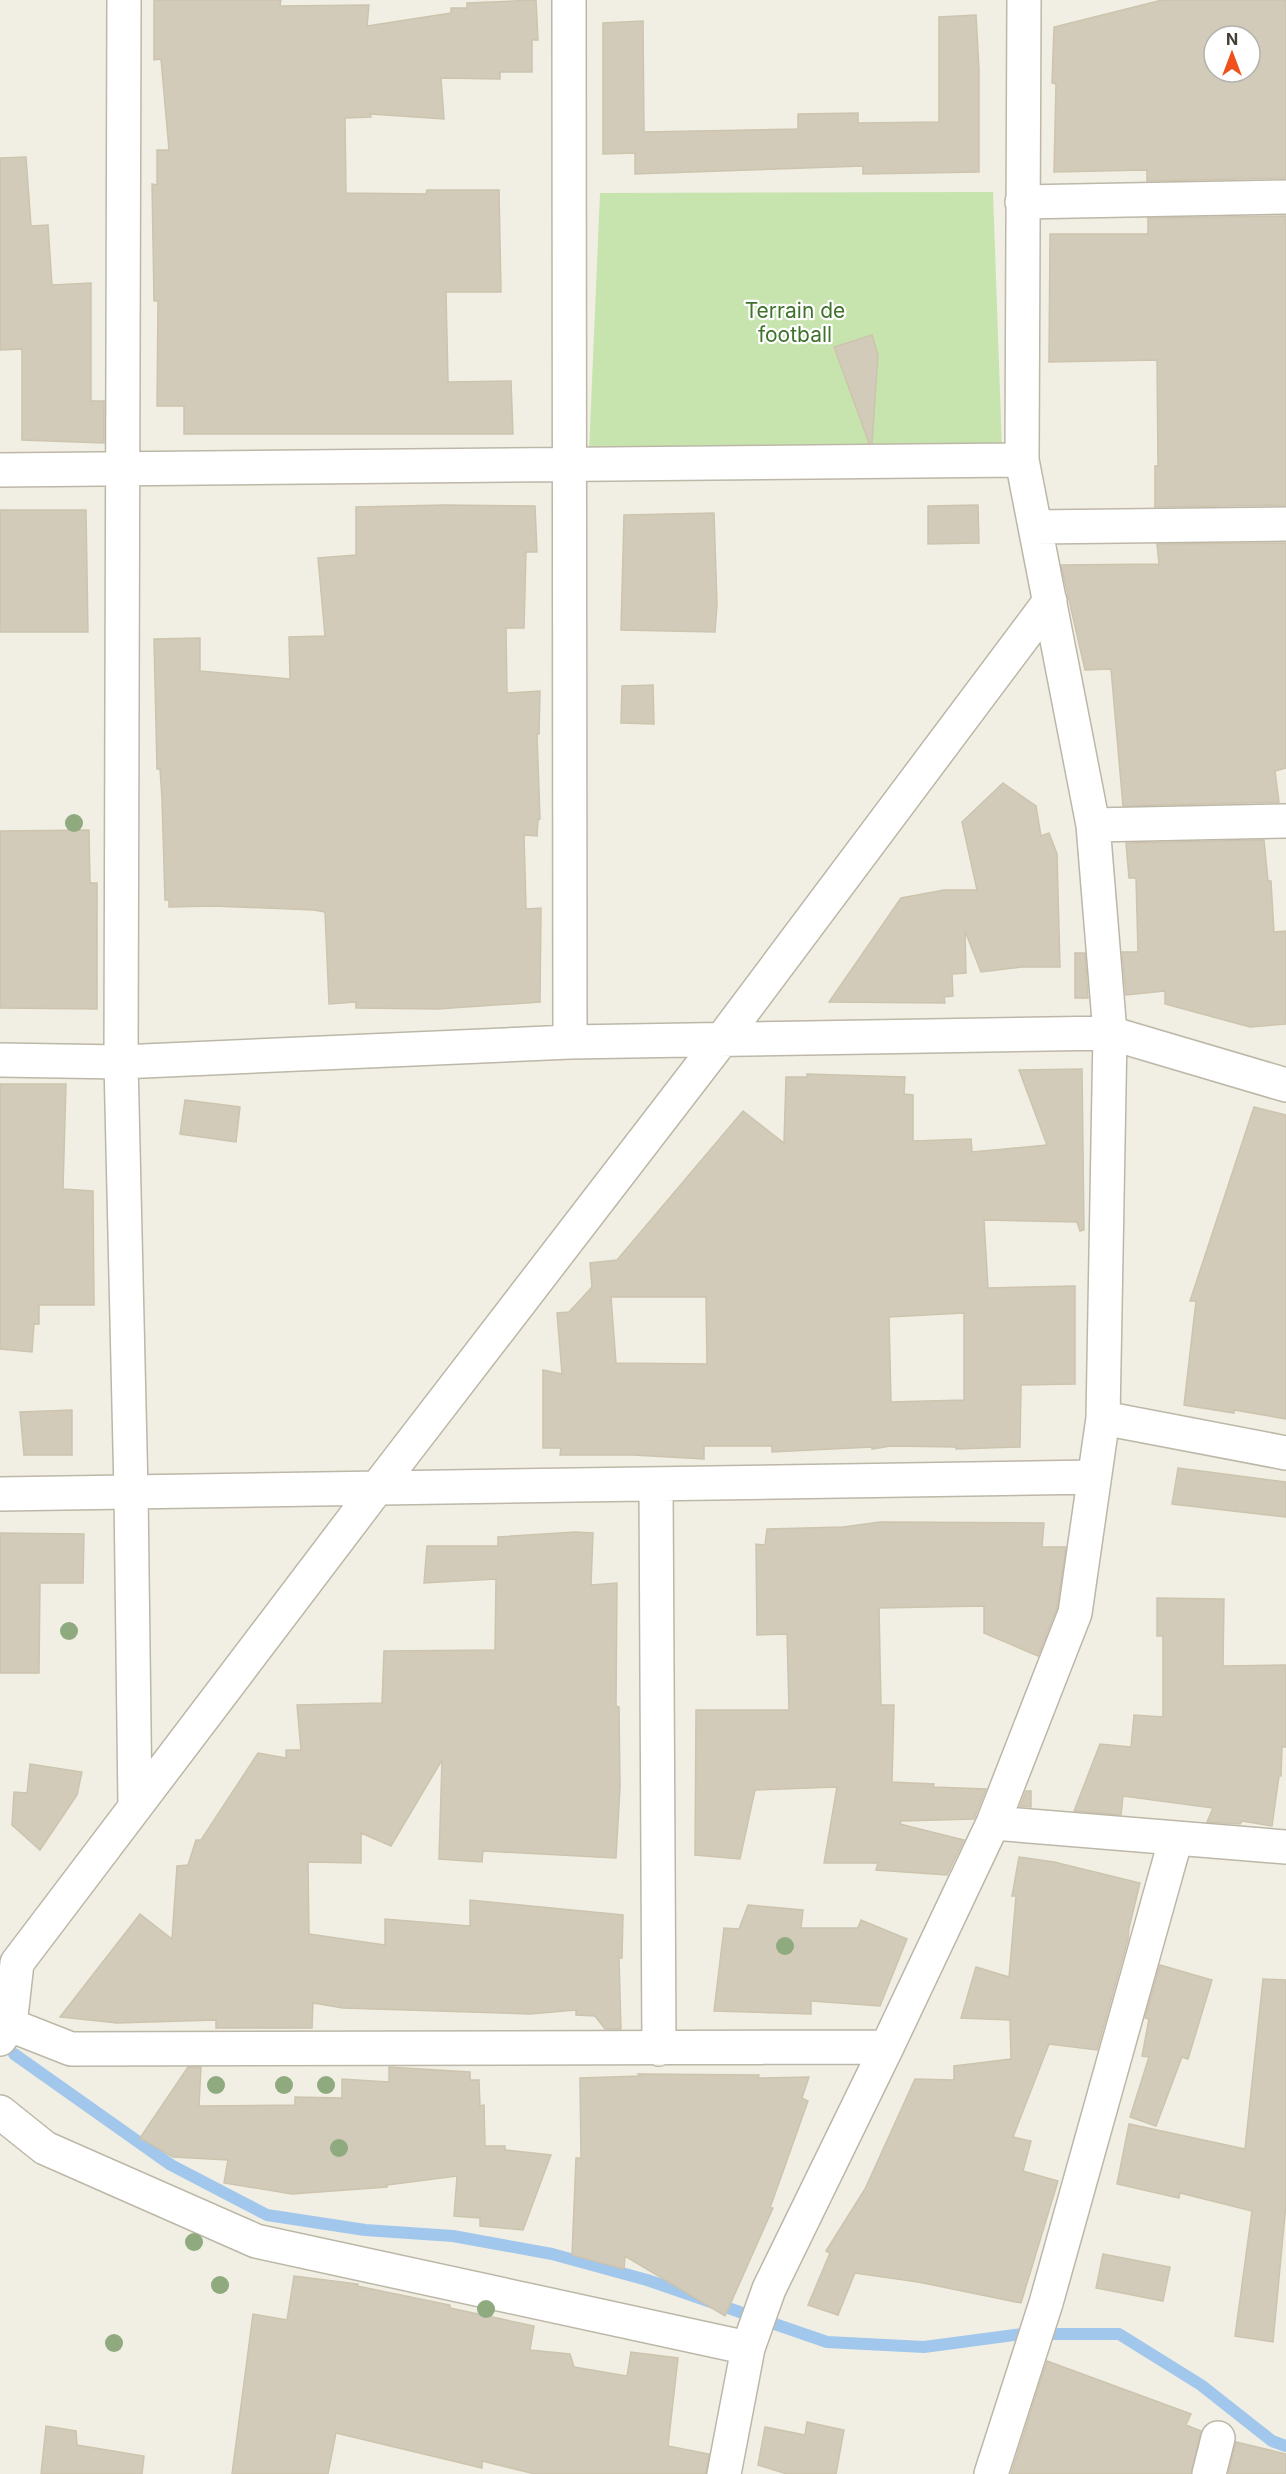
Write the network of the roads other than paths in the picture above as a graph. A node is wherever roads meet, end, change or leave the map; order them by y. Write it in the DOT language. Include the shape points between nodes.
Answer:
graph roads {
  1 [pos="124,0"];
  2 [pos="568,0"];
  3 [pos="1024,0"];
  4 [pos="1286,197"];
  5 [pos="1022,202"];
  6 [pos="1022,460"];
  7 [pos="570,464"];
  8 [pos="124,469"];
  9 [pos="0,470"];
  10 [pos="1286,524"];
  11 [pos="1035,527"];
  12 [pos="1050,601"];
  13 [pos="1286,821"];
  14 [pos="1093,825"];
  15 [pos="1110,1033"];
  16 [pos="723,1038"];
  17 [pos="570,1042"];
  18 [pos="0,1060"];
  19 [pos="121,1062"];
  20 [pos="1286,1084"];
  21 [pos="1103,1418"];
  22 [pos="1286,1453"];
  23 [pos="1094,1477"];
  24 [pos="656,1485"];
  25 [pos="377,1488"];
  26 [pos="131,1492"];
  27 [pos="0,1494"];
  28 [pos="135,1806"];
  29 [pos="993,1823"];
  30 [pos="1176,1838"];
  31 [pos="1286,1847"];
  32 [pos="5,2032"];
  33 [pos="887,2047"];
  34 [pos="659,2049"];
  35 [pos="0,2112"];
  36 [pos="748,2348"];
  37 [pos="1218,2438"];
  38 [pos="724,2474"];
  39 [pos="991,2474"];
  40 [pos="1209,2474"];
  1 -- 8 [label="street"];
  2 -- 7 [label="street"];
  3 -- 5 [label="street"];
  4 -- 5 [label="street"];
  5 -- 6 [label="street"];
  6 -- 7 [label="street"];
  6 -- 11 [label="street"];
  7 -- 8 [label="street"];
  7 -- 17 [label="street"];
  8 -- 9 [label="street"];
  8 -- 19 [label="street"];
  10 -- 11 [label="street"];
  11 -- 12 [label="street"];
  12 -- 14 [label="street"];
  12 -- 16 [label="street"];
  13 -- 14 [label="street"];
  14 -- 15 [label="street"];
  15 -- 16 [label="street"];
  15 -- 20 [label="street"];
  15 -- 21 [label="street"];
  16 -- 17 [label="street"];
  16 -- 25 [label="street"];
  17 -- 19 [label="street"];
  18 -- 19 [label="street"];
  19 -- 26 [label="street"];
  21 -- 22 [label="street"];
  21 -- 23 [label="street"];
  23 -- 24 [label="street"];
  23 -- 29 [label="street" via="1075,1613"];
  24 -- 25 [label="street"];
  24 -- 34 [label="street"];
  25 -- 26 [label="street"];
  25 -- 28 [label="street"];
  26 -- 27 [label="street"];
  26 -- 28 [label="street"];
  28 -- 32 [label="street" via="17,1964"];
  29 -- 30 [label="street"];
  29 -- 33 [label="street"];
  30 -- 31 [label="street"];
  30 -- 39 [label="street" via="1046,2303"];
  32 -- 34 [label="street" via="71,2049"];
  33 -- 34 [label="street"];
  33 -- 36 [label="street" via="769,2289"];
  35 -- 36 [label="street" via="45,2148 256,2241"];
  36 -- 38 [label="street"];
  37 -- 40 [label="street"];
}
